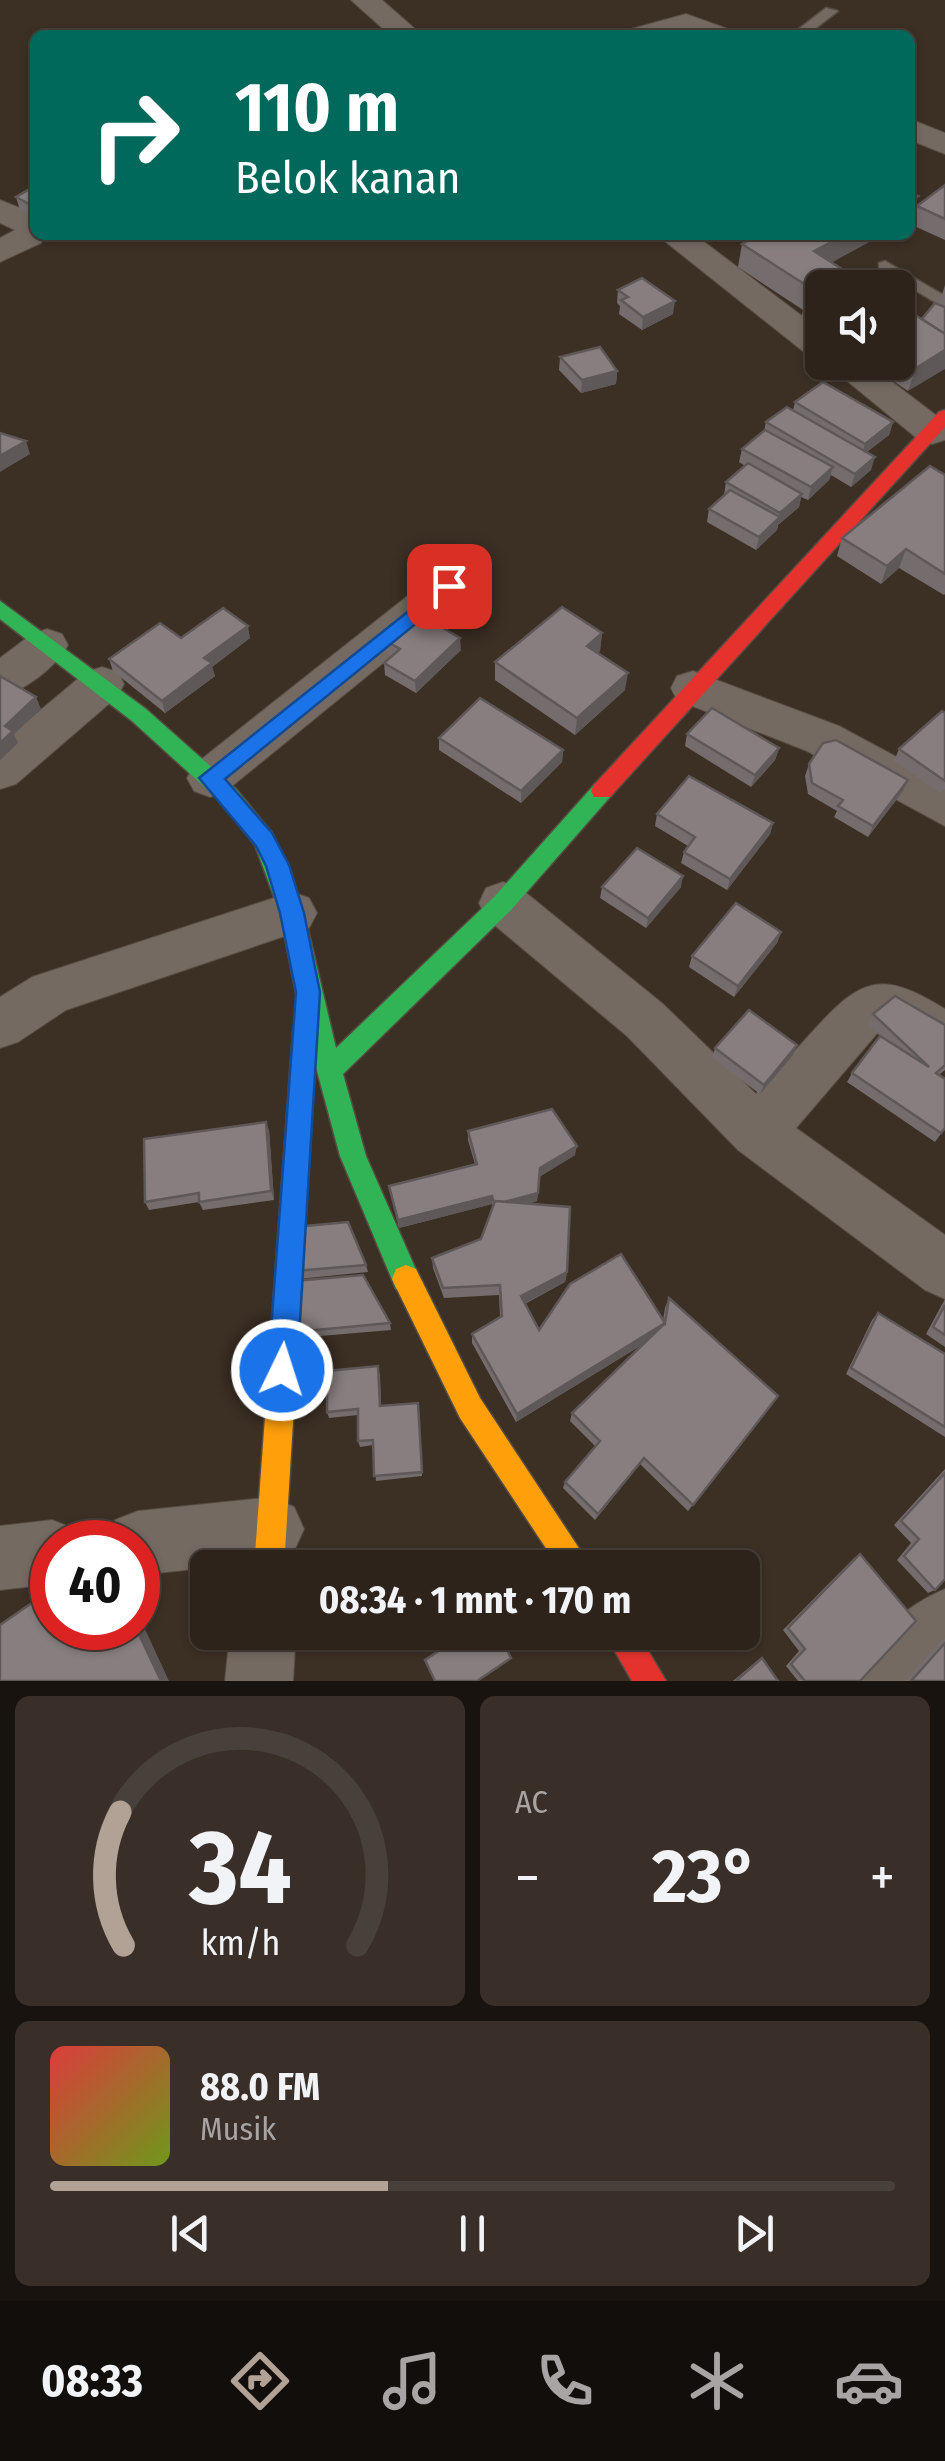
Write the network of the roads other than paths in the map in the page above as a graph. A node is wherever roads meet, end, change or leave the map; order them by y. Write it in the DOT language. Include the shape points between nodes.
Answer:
graph roads {
  1 [pos="365,0"];
  2 [pos="831,10"];
  3 [pos="402,30"];
  4 [pos="663,30"];
  5 [pos="705,30"];
  6 [pos="805,30"];
  7 [pos="915,130"];
  8 [pos="945,145"];
  9 [pos="0,210"];
  10 [pos="30,224"];
  11 [pos="30,234"];
  12 [pos="681,240"];
  13 [pos="0,252"];
  14 [pos="885,266"];
  15 [pos="945,303"];
  16 [pos="805,335"];
  17 [pos="870,380"];
  18 [pos="938,423"];
  19 [pos="449,586"];
  20 [pos="0,608"];
  21 [pos="46,645"];
  22 [pos="0,681"];
  23 [pos="102,684"];
  24 [pos="692,688"];
  25 [pos="0,771"];
  26 [pos="210,778"];
  27 [pos="945,807"];
  28 [pos="503,902"];
  29 [pos="292,913"];
  30 [pos="308,992"];
  31 [pos="0,1025"];
  32 [pos="945,1038"];
  33 [pos="330,1070"];
  34 [pos="757,1132"];
  35 [pos="945,1270"];
  36 [pos="160,1544"];
  37 [pos="271,1548"];
  38 [pos="565,1550"];
  39 [pos="30,1555"];
  40 [pos="0,1558"];
  41 [pos="945,1622"];
  42 [pos="262,1650"];
  43 [pos="630,1650"];
  44 [pos="259,1681"];
  45 [pos="650,1681"];
  46 [pos="881,1681"];
  1 -- 3 [label="street"];
  2 -- 6 [label="lane"];
  4 -- 5 [label="street" via="690,24"];
  7 -- 8 [label="street"];
  9 -- 10 [label="street"];
  11 -- 13 [label="street"];
  12 -- 16 [label="street"];
  14 -- 15 [label="lane"];
  17 -- 18 [label="street"];
  18 -- 24 [label="street"];
  19 -- 26 [label="street"];
  20 -- 21 [label="street"];
  21 -- 22 [label="street"];
  21 -- 23 [label="street"];
  23 -- 25 [label="street"];
  23 -- 26 [label="street"];
  24 -- 27 [label="street" via="834,741"];
  24 -- 28 [label="street"];
  26 -- 29 [label="street" via="264,840"];
  28 -- 33 [label="street"];
  28 -- 34 [label="street" via="645,1020"];
  29 -- 30 [label="street"];
  29 -- 31 [label="street" via="50,993"];
  30 -- 33 [label="street"];
  30 -- 37 [label="street"];
  32 -- 34 [label="street" via="877,1004"];
  33 -- 38 [label="street" via="352,1156 430,1327 470,1408"];
  34 -- 35 [label="street"];
  36 -- 37 [label="street"];
  39 -- 40 [label="street"];
  41 -- 46 [label="street"];
  42 -- 44 [label="street"];
  43 -- 45 [label="street"];
}
